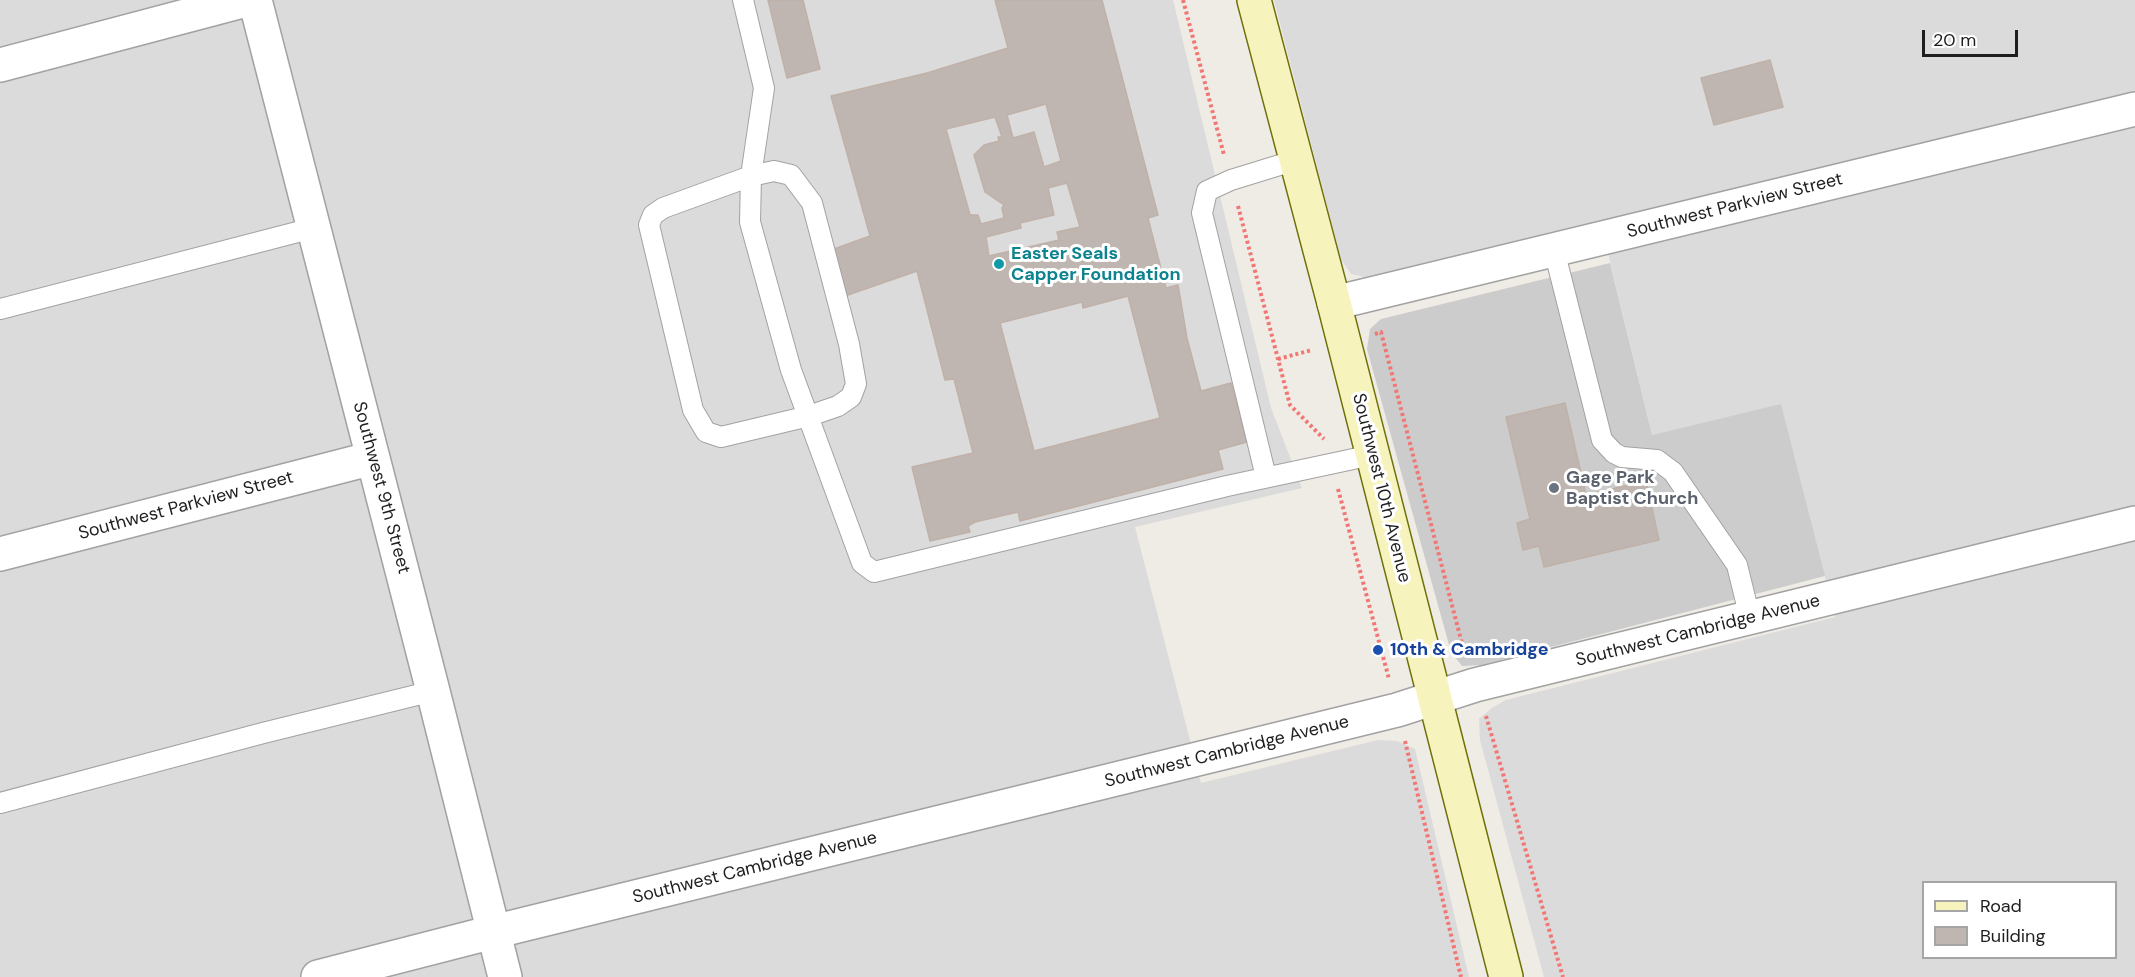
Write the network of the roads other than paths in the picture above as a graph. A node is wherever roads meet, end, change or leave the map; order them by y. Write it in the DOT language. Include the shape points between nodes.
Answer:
graph roads {
  1 [pos="246,0"];
  2 [pos="255,0"];
  3 [pos="743,0"];
  4 [pos="1254,0"];
  5 [pos="0,65"];
  6 [pos="2135,109"];
  7 [pos="1296,160"];
  8 [pos="751,176"];
  9 [pos="313,228"];
  10 [pos="1554,250"];
  11 [pos="1334,303"];
  12 [pos="0,309"];
  13 [pos="808,416"];
  14 [pos="1372,455"];
  15 [pos="373,458"];
  16 [pos="1266,477"];
  17 [pos="2135,523"];
  18 [pos="0,554"];
  19 [pos="1750,618"];
  20 [pos="433,691"];
  21 [pos="1434,700"];
  22 [pos="0,803"];
  23 [pos="493,932"];
  24 [pos="318,977"];
  25 [pos="505,977"];
  26 [pos="1506,977"];
  1 -- 5 [label="street"];
  2 -- 9 [label="street, Southwest 9th Street"];
  3 -- 8 [label="lane" via="764,88"];
  4 -- 7 [label="main road, Southwest 10th Avenue"];
  6 -- 10 [label="street, Southwest Parkview Street"];
  7 -- 11 [label="main road, Southwest 10th Avenue"];
  7 -- 16 [label="lane" via="1207,190 1202,213"];
  8 -- 13 [label="lane" via="750,222 791,370"];
  8 -- 13 [label="lane" via="774,171 791,175 812,203 849,344 856,384 851,397"];
  8 -- 13 [label="lane" via="663,207 653,215 650,225 693,410 706,432 721,437"];
  9 -- 12 [label="lane"];
  9 -- 15 [label="street, Southwest 9th Street"];
  10 -- 11 [label="street, Southwest Parkview Street"];
  10 -- 19 [label="lane" via="1602,440 1622,457 1657,460 1673,472 1737,565"];
  11 -- 14 [label="main road, Southwest 10th Avenue"];
  13 -- 16 [label="lane" via="862,563 874,572"];
  14 -- 16 [label="lane"];
  14 -- 21 [label="main road, Southwest 10th Avenue"];
  15 -- 18 [label="street, Southwest Parkview Street"];
  15 -- 20 [label="street, Southwest 9th Street"];
  17 -- 19 [label="street, Southwest Cambridge Avenue"];
  19 -- 21 [label="street, Southwest Cambridge Avenue" via="1475,685"];
  20 -- 22 [label="lane"];
  20 -- 23 [label="street, Southwest 9th Street"];
  21 -- 23 [label="street, Southwest Cambridge Avenue"];
  21 -- 26 [label="main road, Southwest 10th Avenue"];
  23 -- 24 [label="street, Southwest Cambridge Avenue"];
  23 -- 25 [label="street, Southwest 9th Street"];
}
